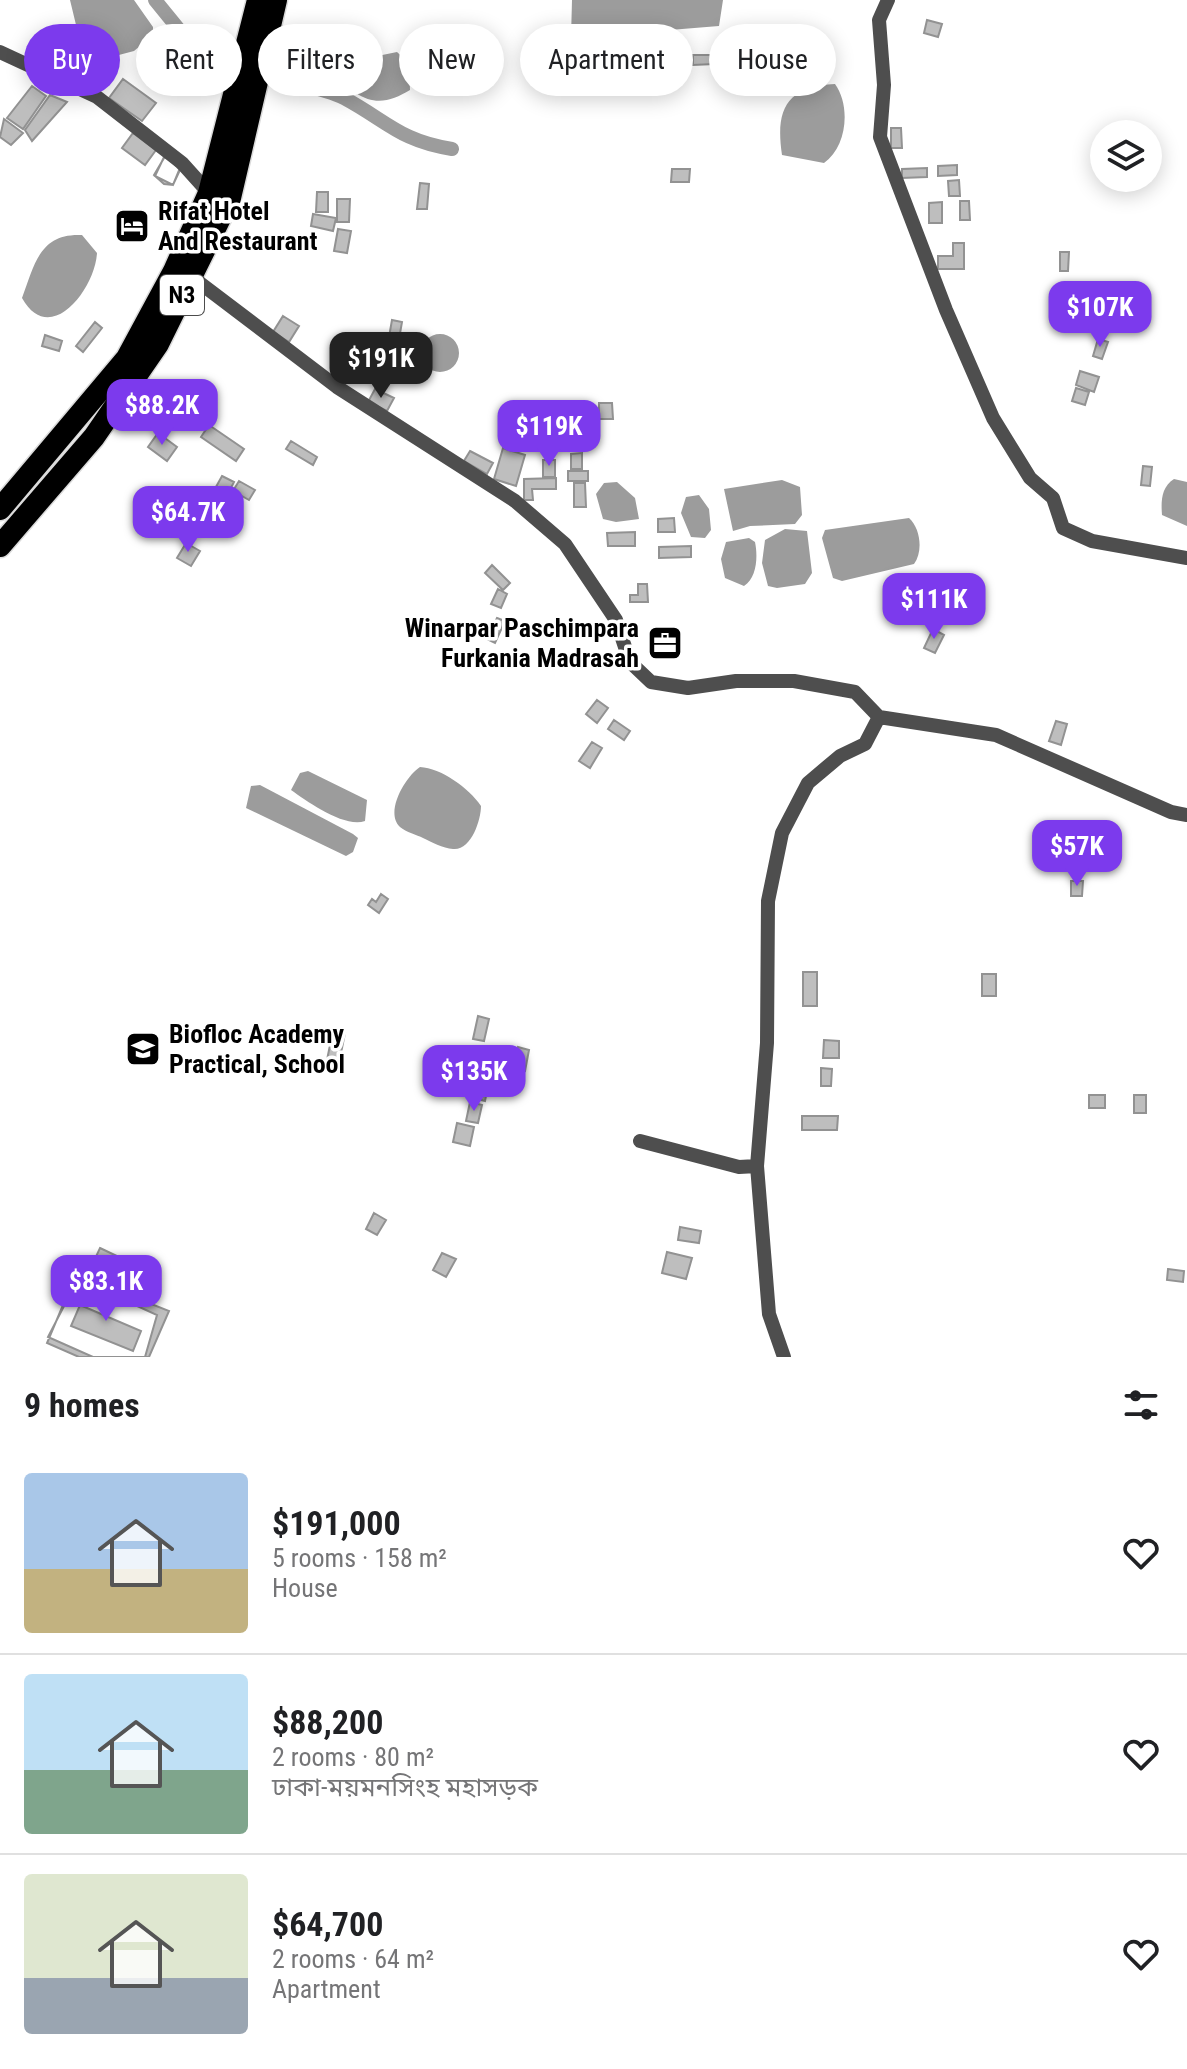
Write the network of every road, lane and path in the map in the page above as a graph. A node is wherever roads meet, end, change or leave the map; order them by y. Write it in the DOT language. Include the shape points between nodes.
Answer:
graph roads {
  1 [pos="258,0"];
  2 [pos="276,0"];
  3 [pos="888,0"];
  4 [pos="0,52"];
  5 [pos="209,193"];
  6 [pos="192,277"];
  7 [pos="0,509"];
  8 [pos="0,546"];
  9 [pos="1187,558"];
  10 [pos="879,717"];
  11 [pos="1187,815"];
  12 [pos="640,1141"];
  13 [pos="757,1166"];
  14 [pos="784,1357"];
  1 -- 5 [label="highway, N3"];
  2 -- 6 [label="highway, N3" via="230,198"];
  3 -- 9 [label="street" via="879,20 884,85 880,137 993,418 1030,478 1053,498 1063,528 1092,541"];
  4 -- 5 [label="street" via="97,97 182,163"];
  5 -- 7 [label="highway, N3" via="127,358"];
  6 -- 8 [label="highway, N3" via="158,344 94,437"];
  6 -- 10 [label="street" via="337,387 525,509 565,544 616,620 630,662 651,682 688,688 794,681 855,692"];
  10 -- 11 [label="street" via="996,735"];
  10 -- 13 [label="street" via="865,744 832,761 808,783 782,833 768,901 767,1043"];
  12 -- 13 [label="street" via="739,1167"];
  13 -- 14 [label="street" via="769,1314"];
}
